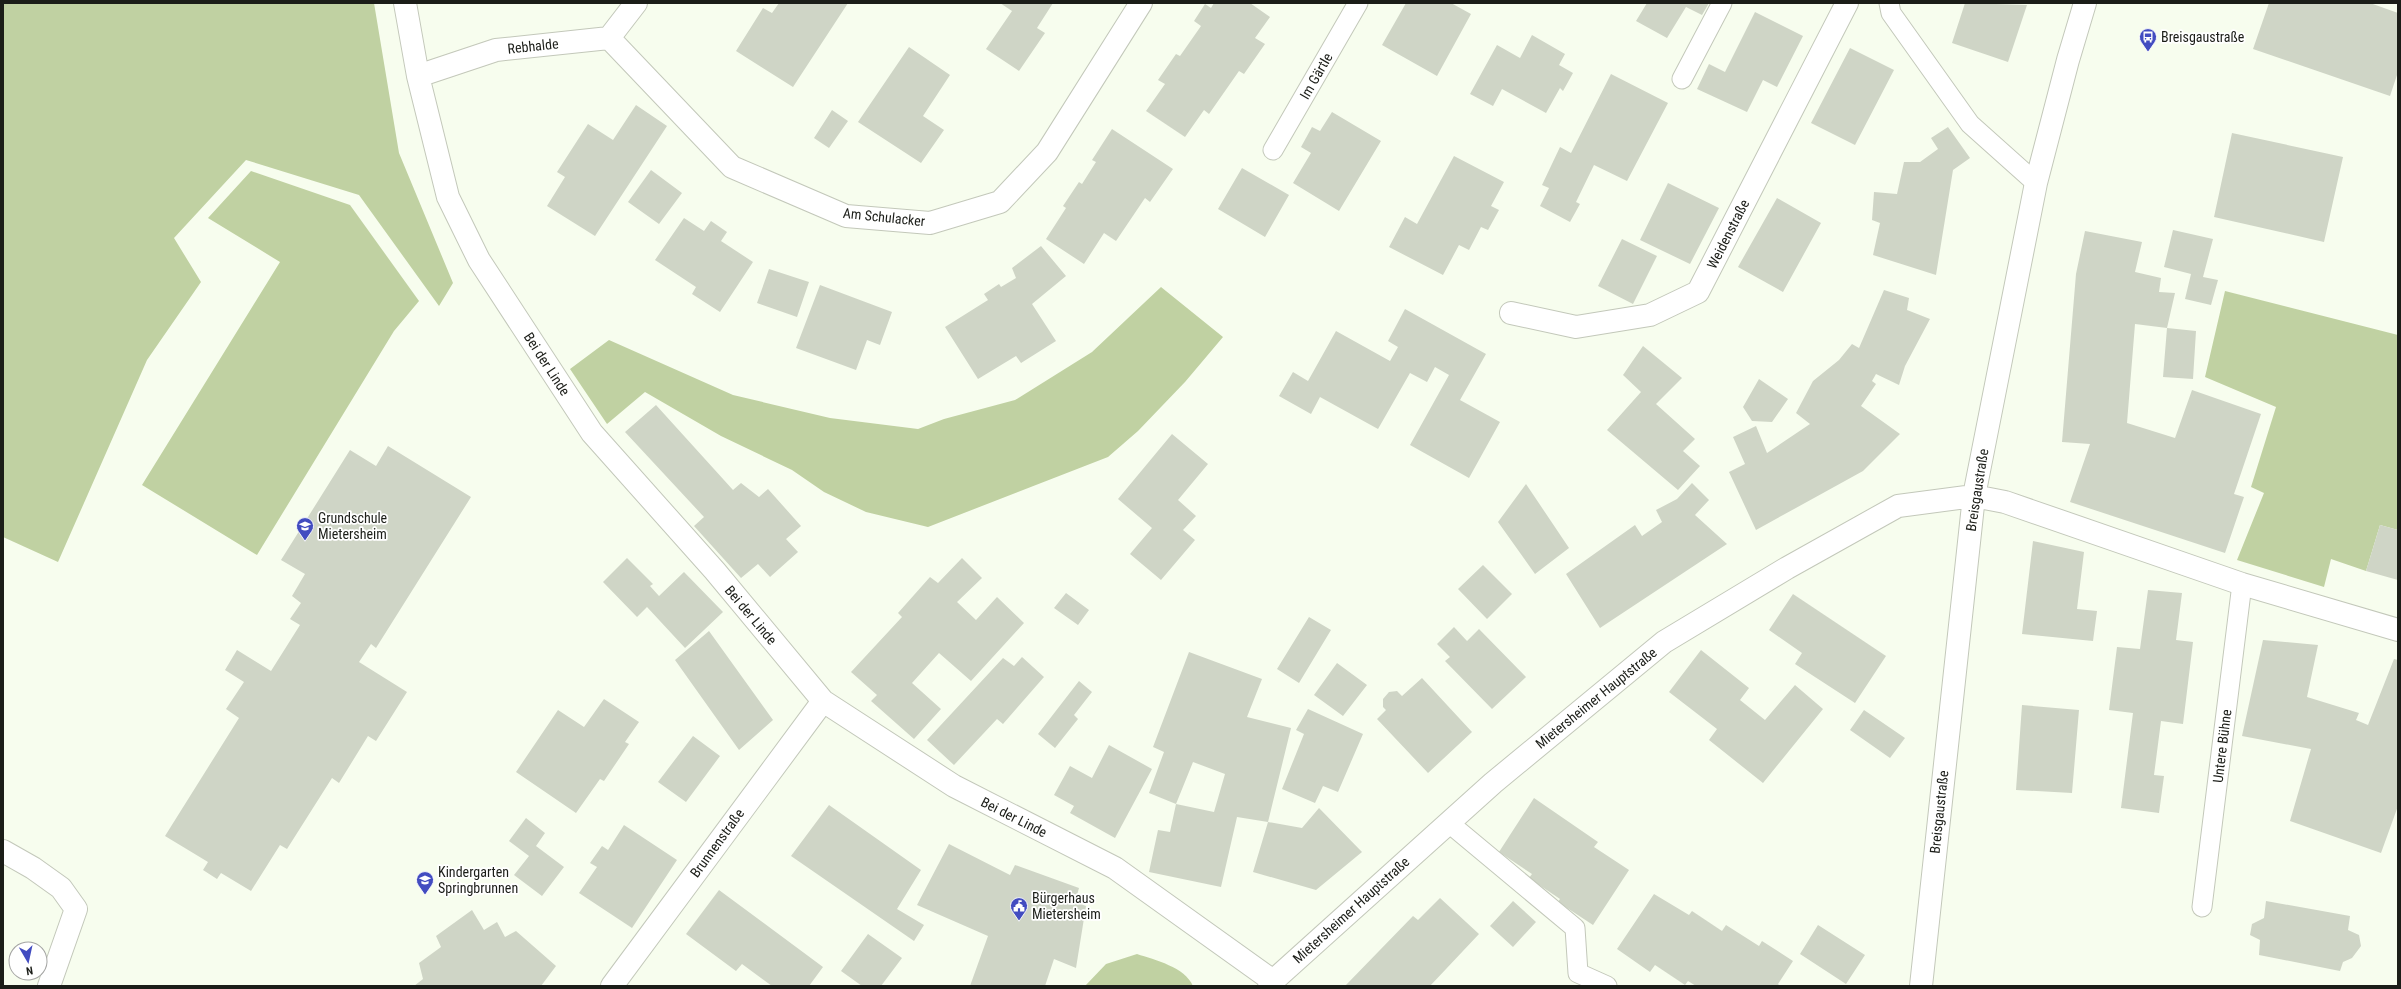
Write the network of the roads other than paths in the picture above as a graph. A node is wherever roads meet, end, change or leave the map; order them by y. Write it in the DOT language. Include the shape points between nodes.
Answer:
graph roads {
  1 [pos="405,3"];
  2 [pos="636,3"];
  3 [pos="1141,3"];
  4 [pos="1358,3"];
  5 [pos="1722,3"];
  6 [pos="1847,3"];
  7 [pos="1889,3"];
  8 [pos="2085,3"];
  9 [pos="609,38"];
  10 [pos="418,76"];
  11 [pos="1682,79"];
  12 [pos="1274,150"];
  13 [pos="2036,183"];
  14 [pos="1511,313"];
  15 [pos="1974,496"];
  16 [pos="2242,584"];
  17 [pos="2398,630"];
  18 [pos="823,701"];
  19 [pos="1449,823"];
  20 [pos="3,851"];
  21 [pos="2202,907"];
  22 [pos="1271,983"];
  23 [pos="49,986"];
  24 [pos="612,986"];
  25 [pos="1607,986"];
  26 [pos="1921,986"];
  1 -- 10 [label="street, Bei der Linde"];
  2 -- 9 [label="street"];
  3 -- 9 [label="street, Am Schulacker" via="1047,152 1000,202 930,223 846,216 732,167"];
  4 -- 12 [label="lane, Im Gärtle"];
  5 -- 11 [label="lane"];
  6 -- 14 [label="street, Weidenstraße" via="1698,292 1650,315 1576,327"];
  7 -- 13 [label="lane" via="1891,13 1970,124"];
  8 -- 13 [label="street, Breisgaustraße"];
  9 -- 10 [label="street, Rebhalde" via="496,50"];
  10 -- 18 [label="street, Bei der Linde" via="448,197 479,260 592,433 715,571"];
  13 -- 15 [label="street, Breisgaustraße"];
  15 -- 16 [label="street" via="2005,502"];
  15 -- 19 [label="street, Mietersheimer Hauptstraße" via="1898,506 1787,568 1664,642 1493,783"];
  15 -- 26 [label="street, Breisgaustraße"];
  16 -- 17 [label="street"];
  16 -- 21 [label="lane, Untere Bühne"];
  18 -- 22 [label="street, Bei der Linde" via="954,786 1115,868"];
  18 -- 24 [label="street, Brunnenstraße"];
  19 -- 22 [label="street, Mietersheimer Hauptstraße"];
  19 -- 25 [label="lane" via="1575,928 1578,974"];
  20 -- 23 [label="street" via="61,888 76,909"];
}
